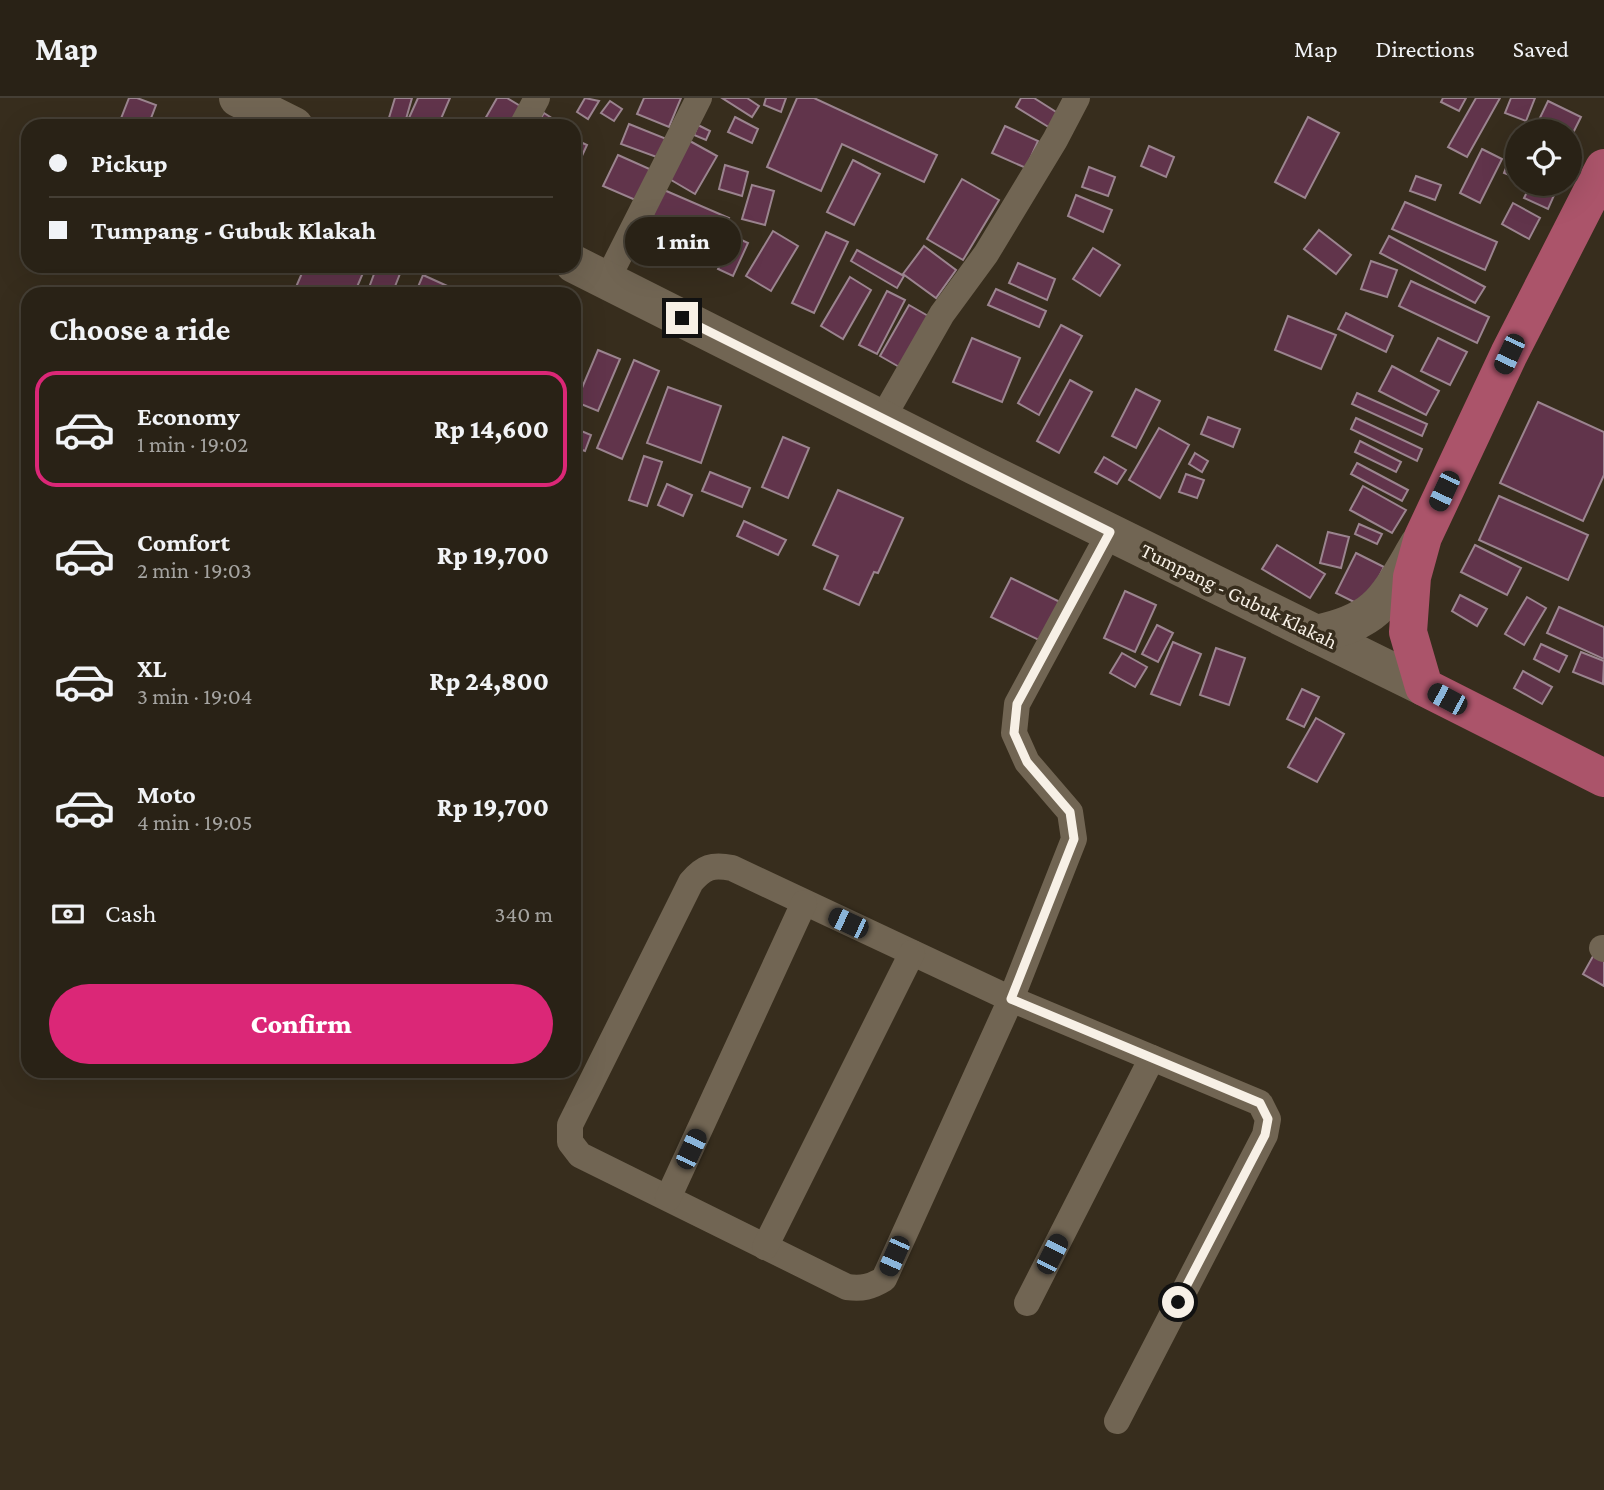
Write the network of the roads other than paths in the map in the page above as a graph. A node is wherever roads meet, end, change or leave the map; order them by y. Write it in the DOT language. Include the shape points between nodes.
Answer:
graph roads {
  1 [pos="238,98"];
  2 [pos="537,98"];
  3 [pos="699,98"];
  4 [pos="1077,98"];
  5 [pos="279,119"];
  6 [pos="526,119"];
  7 [pos="1604,168"];
  8 [pos="590,272"];
  9 [pos="882,419"];
  10 [pos="1110,532"];
  11 [pos="1423,537"];
  12 [pos="1316,634"];
  13 [pos="1424,687"];
  14 [pos="1604,778"];
  15 [pos="804,903"];
  16 [pos="912,953"];
  17 [pos="1011,999"];
  18 [pos="1152,1058"];
  19 [pos="668,1198"];
  20 [pos="765,1247"];
  21 [pos="1027,1303"];
  22 [pos="1117,1421"];
  1 -- 5 [label="main road"];
  2 -- 6 [label="street"];
  3 -- 8 [label="street"];
  4 -- 9 [label="street" via="1055,141 986,254 942,314"];
  7 -- 11 [label="main road"];
  8 -- 9 [label="main road, Tumpang - Gubuk Klakah"];
  9 -- 10 [label="main road, Tumpang - Gubuk Klakah"];
  10 -- 12 [label="main road, Tumpang - Gubuk Klakah"];
  10 -- 17 [label="street" via="1017,704 1014,733 1027,762 1070,812 1074,839"];
  11 -- 12 [label="main road" via="1380,605 1365,619"];
  11 -- 13 [label="main road" via="1412,577 1408,632"];
  12 -- 13 [label="main road, Tumpang - Gubuk Klakah"];
  13 -- 14 [label="main road, Tumpang - Gubuk Klakah"];
  15 -- 16 [label="street"];
  15 -- 19 [label="street"];
  15 -- 19 [label="street" via="732,868 702,869 691,882 570,1125 570,1142 580,1155"];
  16 -- 17 [label="street"];
  16 -- 20 [label="street"];
  17 -- 18 [label="street"];
  17 -- 20 [label="street" via="884,1279 859,1289 847,1287"];
  18 -- 21 [label="street"];
  18 -- 22 [label="street" via="1260,1103 1268,1119 1265,1135"];
  19 -- 20 [label="street"];
}
